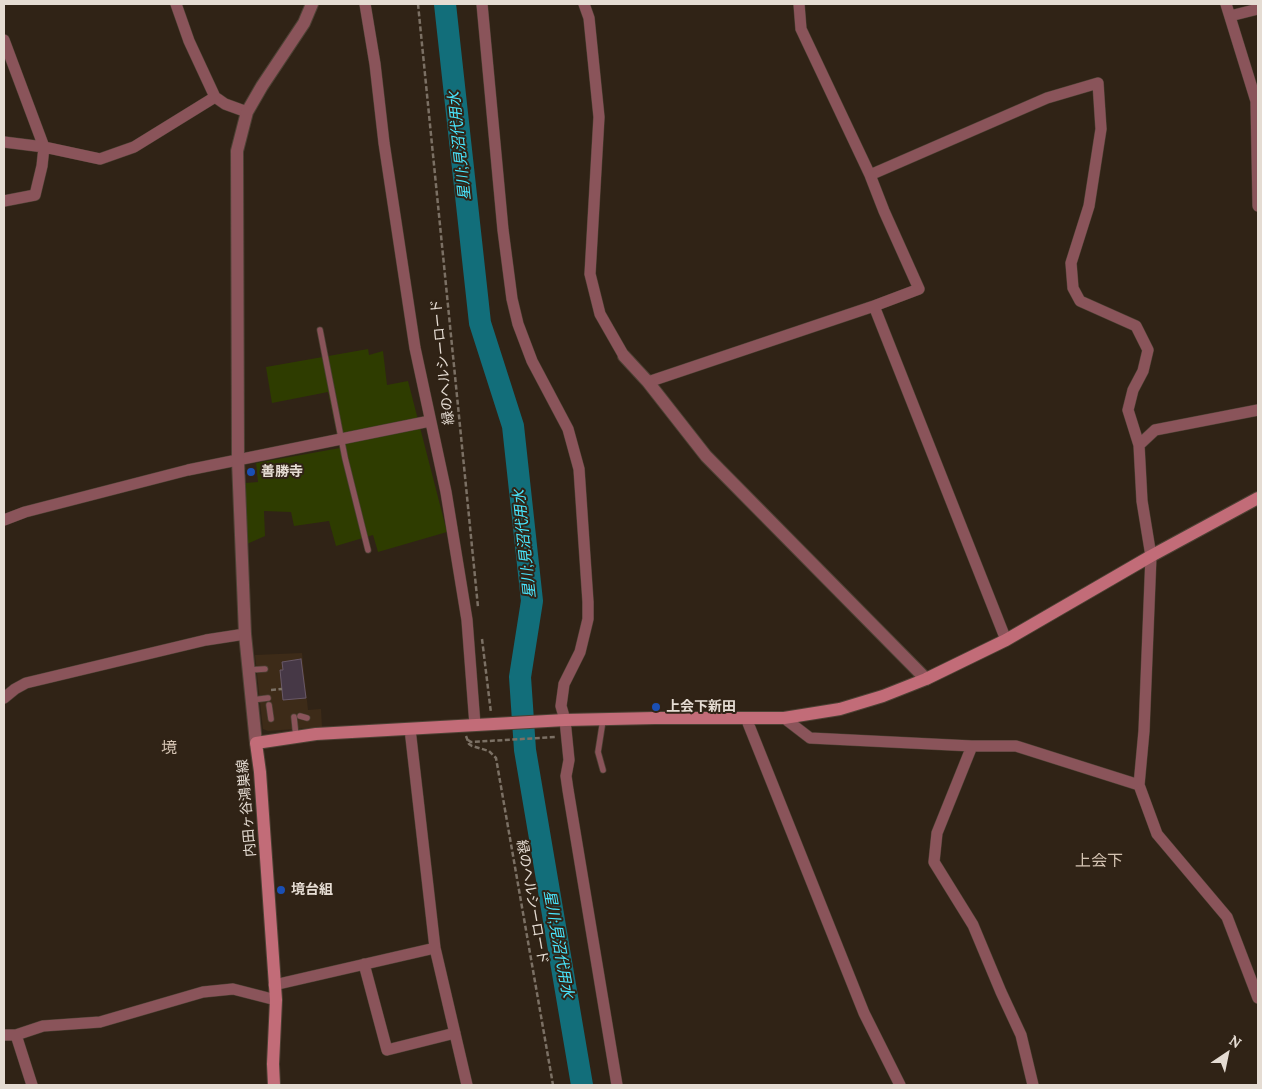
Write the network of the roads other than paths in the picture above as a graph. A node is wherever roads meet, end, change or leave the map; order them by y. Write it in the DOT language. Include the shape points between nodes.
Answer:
graph roads {
  1 [pos="176,4"];
  2 [pos="312,4"];
  3 [pos="365,4"];
  4 [pos="482,4"];
  5 [pos="584,4"];
  6 [pos="799,4"];
  7 [pos="1226,4"];
  8 [pos="1258,9"];
  9 [pos="1230,16"];
  10 [pos="4,40"];
  11 [pos="216,97"];
  12 [pos="247,112"];
  13 [pos="4,142"];
  14 [pos="44,147"];
  15 [pos="870,175"];
  16 [pos="4,201"];
  17 [pos="1258,206"];
  18 [pos="874,306"];
  19 [pos="320,330"];
  20 [pos="624,356"];
  21 [pos="648,382"];
  22 [pos="1258,410"];
  23 [pos="430,421"];
  24 [pos="341,440"];
  25 [pos="1139,445"];
  26 [pos="238,461"];
  27 [pos="1258,498"];
  28 [pos="4,520"];
  29 [pos="368,550"];
  30 [pos="1151,556"];
  31 [pos="245,634"];
  32 [pos="1006,640"];
  33 [pos="264,669"];
  34 [pos="249,670"];
  35 [pos="926,679"];
  36 [pos="4,698"];
  37 [pos="252,700"];
  38 [pos="307,718"];
  39 [pos="746,718"];
  40 [pos="784,718"];
  41 [pos="270,719"];
  42 [pos="565,720"];
  43 [pos="603,720"];
  44 [pos="475,725"];
  45 [pos="410,729"];
  46 [pos="296,737"];
  47 [pos="256,743"];
  48 [pos="972,746"];
  49 [pos="604,770"];
  50 [pos="1139,785"];
  51 [pos="435,948"];
  52 [pos="364,964"];
  53 [pos="274,985"];
  54 [pos="1258,998"];
  55 [pos="276,1000"];
  56 [pos="455,1033"];
  57 [pos="10,1035"];
  58 [pos="30,1085"];
  59 [pos="274,1085"];
  60 [pos="466,1085"];
  61 [pos="617,1085"];
  62 [pos="900,1085"];
  63 [pos="1033,1085"];
  1 -- 11 [label="street" via="189,41"];
  2 -- 12 [label="street" via="304,23"];
  3 -- 23 [label="street" via="415,348"];
  4 -- 42 [label="street" via="512,299 532,361 568,429 580,469 588,619 580,652 564,684 561,706"];
  5 -- 20 [label="street" via="589,18 599,116 590,274 600,314"];
  6 -- 15 [label="street" via="801,29"];
  7 -- 9 [label="street"];
  8 -- 9 [label="street"];
  9 -- 17 [label="street" via="1256,101"];
  10 -- 14 [label="street"];
  11 -- 12 [label="street"];
  11 -- 14 [label="street" via="134,148 100,159"];
  12 -- 26 [label="street" via="237,151"];
  13 -- 14 [label="street"];
  14 -- 16 [label="street" via="35,196"];
  15 -- 18 [label="street" via="919,289"];
  15 -- 25 [label="street" via="1047,98 1098,82 1101,129 1089,206 1071,262 1073,288 1080,301 1136,326 1148,350 1128,410"];
  18 -- 21 [label="street"];
  18 -- 32 [label="street"];
  19 -- 24 [label="lane"];
  20 -- 21 [label="street"];
  21 -- 35 [label="street" via="706,456"];
  22 -- 25 [label="street" via="1155,430"];
  23 -- 24 [label="street"];
  23 -- 44 [label="street" via="446,492 467,620"];
  24 -- 26 [label="street"];
  24 -- 29 [label="lane"];
  25 -- 30 [label="street" via="1142,501"];
  26 -- 28 [label="street" via="160,477"];
  26 -- 31 [label="street"];
  27 -- 30 [label="main road, 内田ヶ谷鴻巣線"];
  30 -- 32 [label="main road, 内田ヶ谷鴻巣線"];
  30 -- 50 [label="street"];
  31 -- 34 [label="street"];
  31 -- 36 [label="street" via="206,640 26,683"];
  32 -- 35 [label="main road, 内田ヶ谷鴻巣線"];
  33 -- 34 [label="lane"];
  34 -- 37 [label="street"];
  35 -- 40 [label="main road, 内田ヶ谷鴻巣線" via="840,708"];
  37 -- 41 [label="lane" via="268,701"];
  37 -- 47 [label="street"];
  38 -- 46 [label="lane" via="297,716"];
  39 -- 40 [label="main road, 内田ヶ谷鴻巣線"];
  39 -- 43 [label="main road, 内田ヶ谷鴻巣線"];
  39 -- 62 [label="street" via="864,1013"];
  40 -- 48 [label="street" via="810,738"];
  42 -- 43 [label="main road, 内田ヶ谷鴻巣線"];
  42 -- 44 [label="main road, 内田ヶ谷鴻巣線" via="496,720"];
  42 -- 61 [label="street" via="569,760 566,776"];
  43 -- 49 [label="lane" via="598,752"];
  44 -- 45 [label="main road, 内田ヶ谷鴻巣線"];
  45 -- 46 [label="main road, 内田ヶ谷鴻巣線"];
  45 -- 51 [label="street"];
  46 -- 47 [label="main road, 内田ヶ谷鴻巣線"];
  47 -- 53 [label="main road, 内田ヶ谷鴻巣線"];
  48 -- 50 [label="street" via="1016,746"];
  48 -- 63 [label="street" via="937,833 934,862 973,925 1021,1035"];
  50 -- 54 [label="street" via="1158,834 1227,917"];
  51 -- 52 [label="street"];
  51 -- 56 [label="street"];
  52 -- 53 [label="street"];
  52 -- 56 [label="street" via="387,1050"];
  53 -- 55 [label="main road, 内田ヶ谷鴻巣線"];
  55 -- 57 [label="street" via="233,989 203,992 100,1022 43,1026"];
  55 -- 59 [label="main road, 内田ヶ谷鴻巣線"];
  56 -- 60 [label="street"];
  57 -- 58 [label="street"];
}
